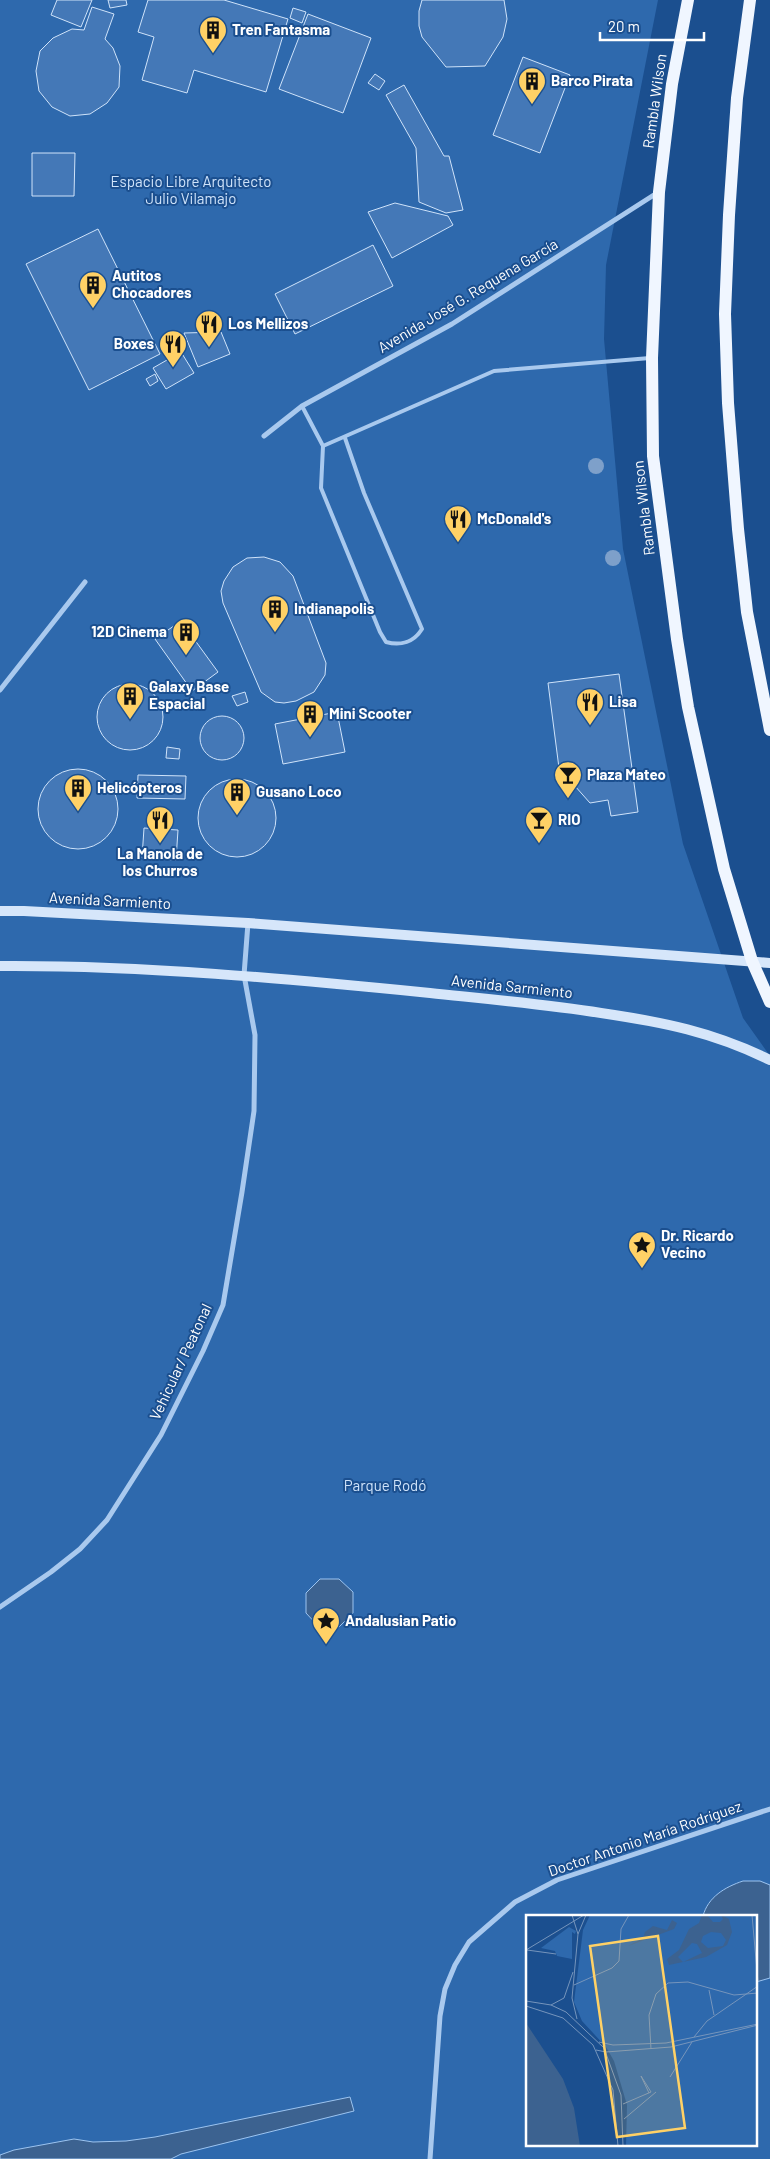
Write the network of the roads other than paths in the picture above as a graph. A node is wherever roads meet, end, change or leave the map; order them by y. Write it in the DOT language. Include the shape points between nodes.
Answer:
graph roads {
  1 [pos="688,0"];
  2 [pos="750,0"];
  3 [pos="659,192"];
  4 [pos="652,358"];
  5 [pos="302,406"];
  6 [pos="264,436"];
  7 [pos="344,438"];
  8 [pos="323,446"];
  9 [pos="85,582"];
  10 [pos="0,690"];
  11 [pos="770,730"];
  12 [pos="0,911"];
  13 [pos="248,923"];
  14 [pos="752,960"];
  15 [pos="770,963"];
  16 [pos="0,966"];
  17 [pos="244,975"];
  18 [pos="770,1002"];
  19 [pos="770,1060"];
  20 [pos="0,1607"];
  21 [pos="770,1809"];
  22 [pos="430,2159"];
  1 -- 3 [label="main road, Rambla Wilson" via="672,84"];
  2 -- 11 [label="main road" via="737,98 725,305 728,403 738,529 748,612"];
  3 -- 4 [label="main road, Rambla Wilson"];
  3 -- 5 [label="street, Avenida José G. Requena García" via="452,324"];
  4 -- 7 [label="lane" via="494,371"];
  4 -- 14 [label="main road, Rambla Wilson" via="653,456 688,707 724,869"];
  5 -- 6 [label="street, Avenida José G. Requena García"];
  5 -- 8 [label="lane"];
  7 -- 8 [label="lane"];
  7 -- 8 [label="lane" via="422,629 409,642 396,645 386,642 380,632 321,488"];
  9 -- 10 [label="street"];
  12 -- 13 [label="street, Avenida Sarmiento"];
  13 -- 14 [label="street, Avenida Sarmiento"];
  13 -- 17 [label="street"];
  14 -- 15 [label="street, Avenida Sarmiento"];
  14 -- 18 [label="main road, Rambla Wilson"];
  16 -- 17 [label="street, Avenida Sarmiento" via="72,966"];
  17 -- 19 [label="street, Avenida Sarmiento" via="535,1003 664,1022 714,1036"];
  17 -- 20 [label="street, Vehicular/ Peatonal" via="255,1035 254,1111 223,1305 160,1435 107,1520 80,1549"];
  21 -- 22 [label="street, Doctor Antonio María Rodríguez" via="557,1880 515,1902 469,1942 455,1965 443,1998"];
}
